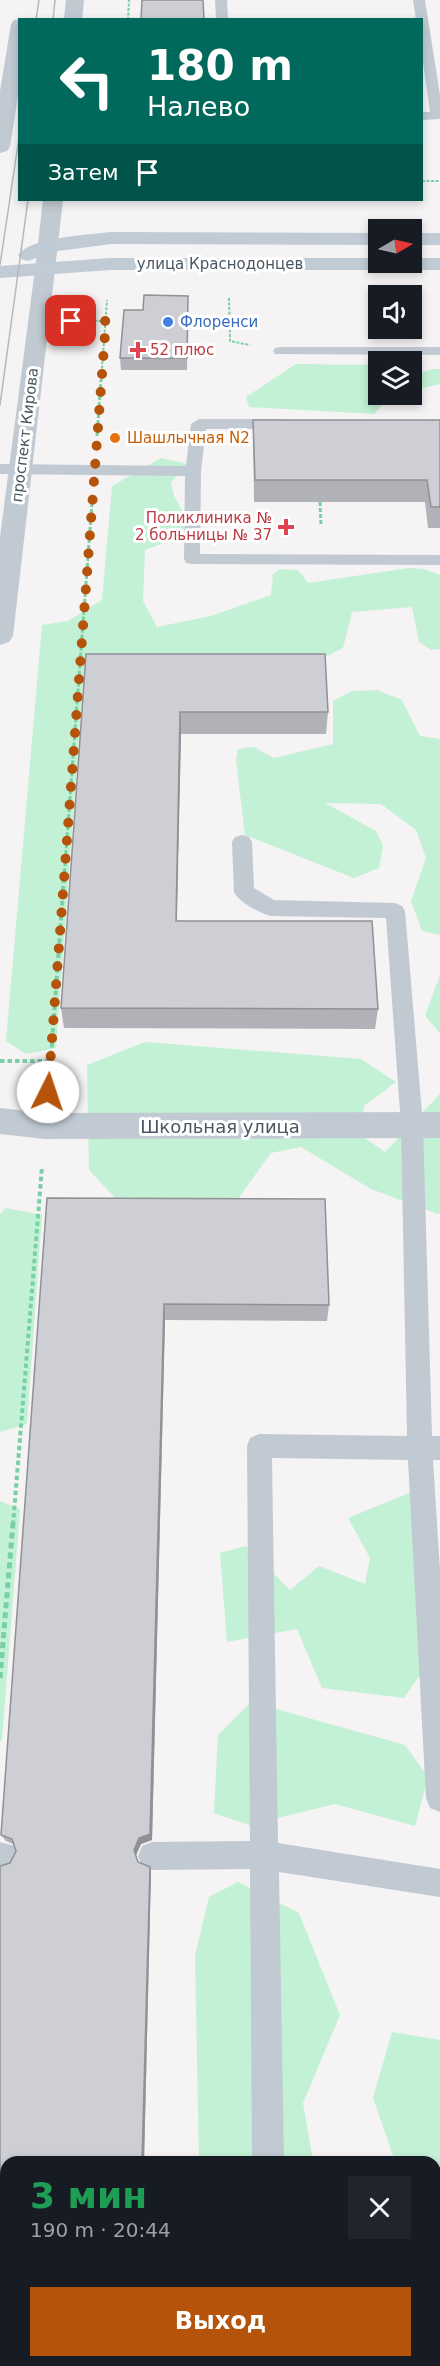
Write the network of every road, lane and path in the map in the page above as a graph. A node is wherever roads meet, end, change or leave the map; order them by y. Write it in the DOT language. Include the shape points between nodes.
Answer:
graph roads {
  1 [pos="75,0"];
  2 [pos="129,0"];
  3 [pos="221,0"];
  4 [pos="419,0"];
  5 [pos="73,18"];
  6 [pos="128,18"];
  7 [pos="222,18"];
  8 [pos="422,18"];
  9 [pos="423,27"];
  10 [pos="18,32"];
  11 [pos="10,90"];
  12 [pos="12,115"];
  13 [pos="423,116"];
  14 [pos="0,147"];
  15 [pos="423,181"];
  16 [pos="440,181"];
  17 [pos="53,201"];
  18 [pos="368,239"];
  19 [pos="422,239"];
  20 [pos="440,239"];
  21 [pos="46,258"];
  22 [pos="440,264"];
  23 [pos="0,265"];
  24 [pos="0,272"];
  25 [pos="107,297"];
  26 [pos="229,297"];
  27 [pos="71,321"];
  28 [pos="106,321"];
  29 [pos="280,351"];
  30 [pos="440,351"];
  31 [pos="302,425"];
  32 [pos="11,470"];
  33 [pos="94,470"];
  34 [pos="193,471"];
  35 [pos="440,560"];
  36 [pos="4,571"];
  37 [pos="0,636"];
  38 [pos="242,842"];
  39 [pos="0,1061"];
  40 [pos="51,1061"];
  41 [pos="48,1092"];
  42 [pos="0,1121"];
  43 [pos="426,1125"];
  44 [pos="43,1161"];
  45 [pos="430,1448"];
  46 [pos="0,1678"];
  47 [pos="440,1798"];
  48 [pos="264,1855"];
  49 [pos="152,1856"];
  50 [pos="440,1883"];
  51 [pos="268,2156"];
  1 -- 5 [label="street"];
  2 -- 6 [label="path"];
  3 -- 7 [label="lane"];
  4 -- 8 [label="lane"];
  9 -- 13 [label="lane" via="436,116"];
  10 -- 11 [label="street"];
  11 -- 12 [label="street"];
  12 -- 14 [label="street"];
  15 -- 16 [label="path"];
  17 -- 21 [label="street, проспект Кирова"];
  18 -- 21 [label="main road, улица Краснодонцев" via="111,238"];
  19 -- 20 [label="main road"];
  21 -- 22 [label="main road, улица Краснодонцев" via="110,264"];
  21 -- 23 [label="main road, улица Краснодонцев"];
  21 -- 24 [label="main road, улица Краснодонцев"];
  21 -- 32 [label="street, проспект Кирова"];
  25 -- 28 [label="path"];
  26 -- 29 [label="path" via="230,342"];
  27 -- 28 [label="path"];
  28 -- 33 [label="path"];
  29 -- 30 [label="lane"];
  31 -- 34 [label="lane" via="199,424"];
  32 -- 33 [label="lane"];
  32 -- 36 [label="street, проспект Кирова"];
  33 -- 34 [label="lane"];
  33 -- 40 [label="path"];
  34 -- 35 [label="lane" via="192,559"];
  36 -- 37 [label="street, проспект Кирова"];
  38 -- 43 [label="lane" via="244,892 270,908 395,911"];
  39 -- 40 [label="path"];
  40 -- 41 [label="path"];
  42 -- 43 [label="street, Школьная улица" via="45,1126"];
  43 -- 45 [label="lane"];
  44 -- 46 [label="path"];
  45 -- 47 [label="lane"];
  45 -- 48 [label="lane" via="259,1446"];
  48 -- 49 [label="lane"];
  48 -- 50 [label="lane"];
  48 -- 51 [label="lane"];
}
